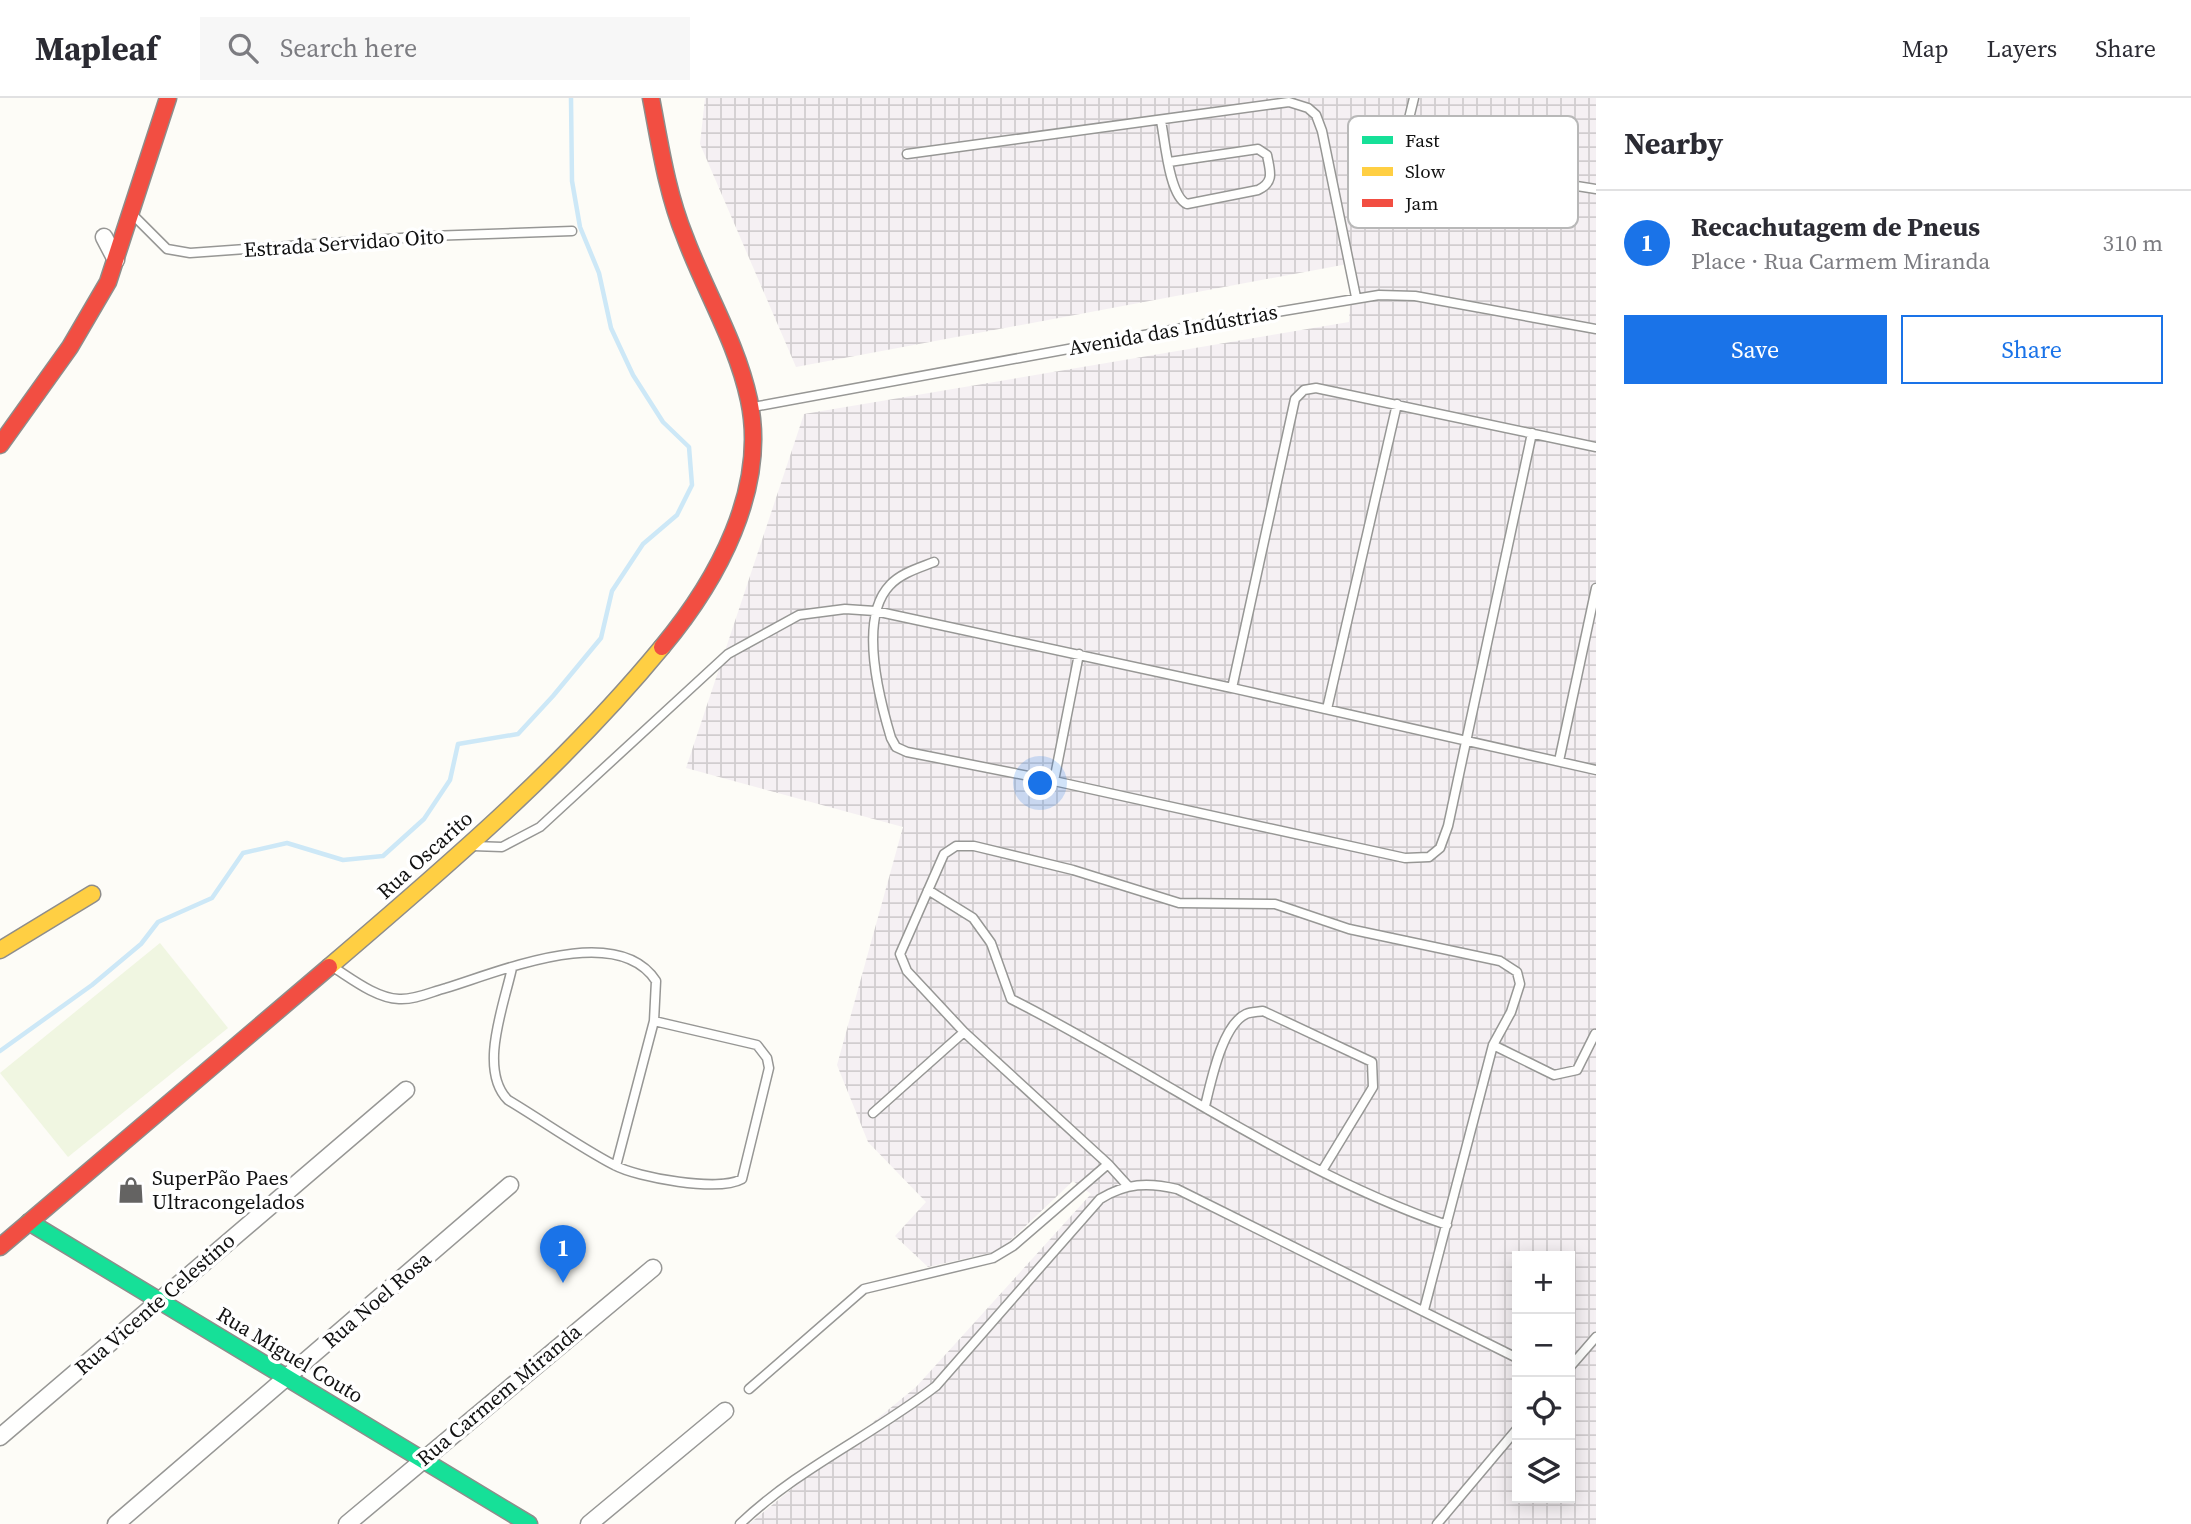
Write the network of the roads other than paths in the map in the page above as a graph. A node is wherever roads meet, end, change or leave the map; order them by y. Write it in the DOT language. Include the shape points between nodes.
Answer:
graph roads {
  1 [pos="168,98"];
  2 [pos="651,98"];
  3 [pos="1414,98"];
  4 [pos="1410,116"];
  5 [pos="1161,121"];
  6 [pos="907,154"];
  7 [pos="1169,162"];
  8 [pos="1578,186"];
  9 [pos="1596,189"];
  10 [pos="131,212"];
  11 [pos="572,231"];
  12 [pos="104,237"];
  13 [pos="116,260"];
  14 [pos="1356,297"];
  15 [pos="1596,330"];
  16 [pos="1397,404"];
  17 [pos="750,408"];
  18 [pos="1532,433"];
  19 [pos="0,445"];
  20 [pos="1596,447"];
  21 [pos="934,562"];
  22 [pos="1596,588"];
  23 [pos="875,611"];
  24 [pos="1079,654"];
  25 [pos="1232,688"];
  26 [pos="1327,709"];
  27 [pos="1468,740"];
  28 [pos="1559,761"];
  29 [pos="1596,770"];
  30 [pos="1054,781"];
  31 [pos="469,846"];
  32 [pos="928,890"];
  33 [pos="92,894"];
  34 [pos="0,950"];
  35 [pos="331,965"];
  36 [pos="512,968"];
  37 [pos="654,1021"];
  38 [pos="964,1032"];
  39 [pos="1595,1034"];
  40 [pos="1493,1045"];
  41 [pos="406,1090"];
  42 [pos="1205,1106"];
  43 [pos="873,1113"];
  44 [pos="1108,1164"];
  45 [pos="616,1166"];
  46 [pos="1322,1171"];
  47 [pos="510,1185"];
  48 [pos="1128,1186"];
  49 [pos="29,1222"];
  50 [pos="1447,1225"];
  51 [pos="0,1247"];
  52 [pos="653,1268"];
  53 [pos="158,1300"];
  54 [pos="1424,1310"];
  55 [pos="1596,1337"];
  56 [pos="1512,1355"];
  57 [pos="1575,1361"];
  58 [pos="288,1378"];
  59 [pos="749,1389"];
  60 [pos="725,1412"];
  61 [pos="1512,1435"];
  62 [pos="0,1437"];
  63 [pos="422,1459"];
  64 [pos="116,1524"];
  65 [pos="347,1524"];
  66 [pos="529,1524"];
  67 [pos="589,1524"];
  68 [pos="740,1524"];
  69 [pos="1437,1524"];
  1 -- 10 [label="main road"];
  2 -- 17 [label="main road, Rua Oscarito" via="667,186"];
  3 -- 4 [label="lane"];
  5 -- 6 [label="lane"];
  5 -- 7 [label="lane"];
  5 -- 14 [label="lane" via="1289,102 1316,115"];
  7 -- 7 [label="lane" via="1175,193 1187,204 1258,190 1271,179 1268,155 1258,149"];
  8 -- 9 [label="lane"];
  10 -- 11 [label="lane, Estrada Servidao Oito" via="167,249 190,253"];
  10 -- 13 [label="main road"];
  12 -- 13 [label="street"];
  13 -- 19 [label="main road" via="83,327"];
  14 -- 15 [label="lane, Avenida das Indústrias" via="1415,296"];
  14 -- 17 [label="lane, Avenida das Indústrias"];
  16 -- 18 [label="lane"];
  16 -- 25 [label="lane" via="1316,388 1304,390 1294,399"];
  16 -- 26 [label="lane"];
  17 -- 31 [label="main road, Rua Oscarito" via="754,452 746,492 720,558 694,604 651,662 597,721"];
  18 -- 20 [label="lane"];
  18 -- 27 [label="lane"];
  21 -- 23 [label="lane" via="892,582"];
  22 -- 28 [label="lane"];
  23 -- 24 [label="lane"];
  23 -- 30 [label="lane" via="872,638 886,721 896,747"];
  23 -- 31 [label="lane" via="799,615 728,654 540,827 502,847"];
  24 -- 25 [label="lane"];
  24 -- 30 [label="lane"];
  25 -- 26 [label="lane"];
  26 -- 27 [label="lane"];
  27 -- 28 [label="lane"];
  27 -- 30 [label="lane" via="1448,826 1435,854 1420,859"];
  28 -- 29 [label="lane"];
  31 -- 35 [label="main road, Rua Oscarito"];
  32 -- 38 [label="lane" via="901,947 901,960"];
  32 -- 40 [label="lane" via="947,851 974,846 1179,903 1275,904 1349,929 1500,961 1517,972 1520,984"];
  32 -- 42 [label="lane" via="973,918 991,943 1011,999"];
  33 -- 34 [label="main road"];
  35 -- 36 [label="lane" via="357,982 400,999"];
  35 -- 49 [label="main road, Rua Oscarito"];
  36 -- 37 [label="lane" via="586,951 639,963 656,981"];
  36 -- 45 [label="lane" via="492,1060 497,1090"];
  37 -- 45 [label="lane"];
  37 -- 45 [label="lane" via="757,1045 767,1058 769,1068 745,1173 735,1183 724,1185"];
  38 -- 43 [label="lane"];
  38 -- 44 [label="lane"];
  39 -- 40 [label="lane" via="1577,1070 1563,1075"];
  40 -- 50 [label="lane"];
  41 -- 53 [label="street, Rua Vicente Celestino"];
  42 -- 46 [label="lane"];
  42 -- 46 [label="lane" via="1218,1057 1245,1014 1263,1011 1372,1062 1373,1087"];
  44 -- 48 [label="lane"];
  44 -- 59 [label="lane" via="993,1258 864,1289"];
  46 -- 50 [label="lane" via="1408,1212"];
  47 -- 58 [label="street, Rua Noel Rosa"];
  48 -- 54 [label="lane" via="1158,1184 1177,1189"];
  48 -- 68 [label="lane" via="1100,1199 936,1386 780,1490"];
  49 -- 51 [label="main road, Rua Oscarito"];
  49 -- 53 [label="main road, Rua Miguel Couto"];
  50 -- 54 [label="lane"];
  52 -- 63 [label="street, Rua Carmem Miranda"];
  53 -- 58 [label="main road, Rua Miguel Couto"];
  53 -- 62 [label="street, Rua Vicente Celestino"];
  54 -- 56 [label="lane"];
  55 -- 57 [label="lane"];
  58 -- 63 [label="main road, Rua Miguel Couto"];
  58 -- 64 [label="street, Rua Noel Rosa"];
  60 -- 67 [label="street"];
  61 -- 69 [label="lane"];
  63 -- 65 [label="street, Rua Carmem Miranda"];
  63 -- 66 [label="main road, Rua Miguel Couto"];
}
